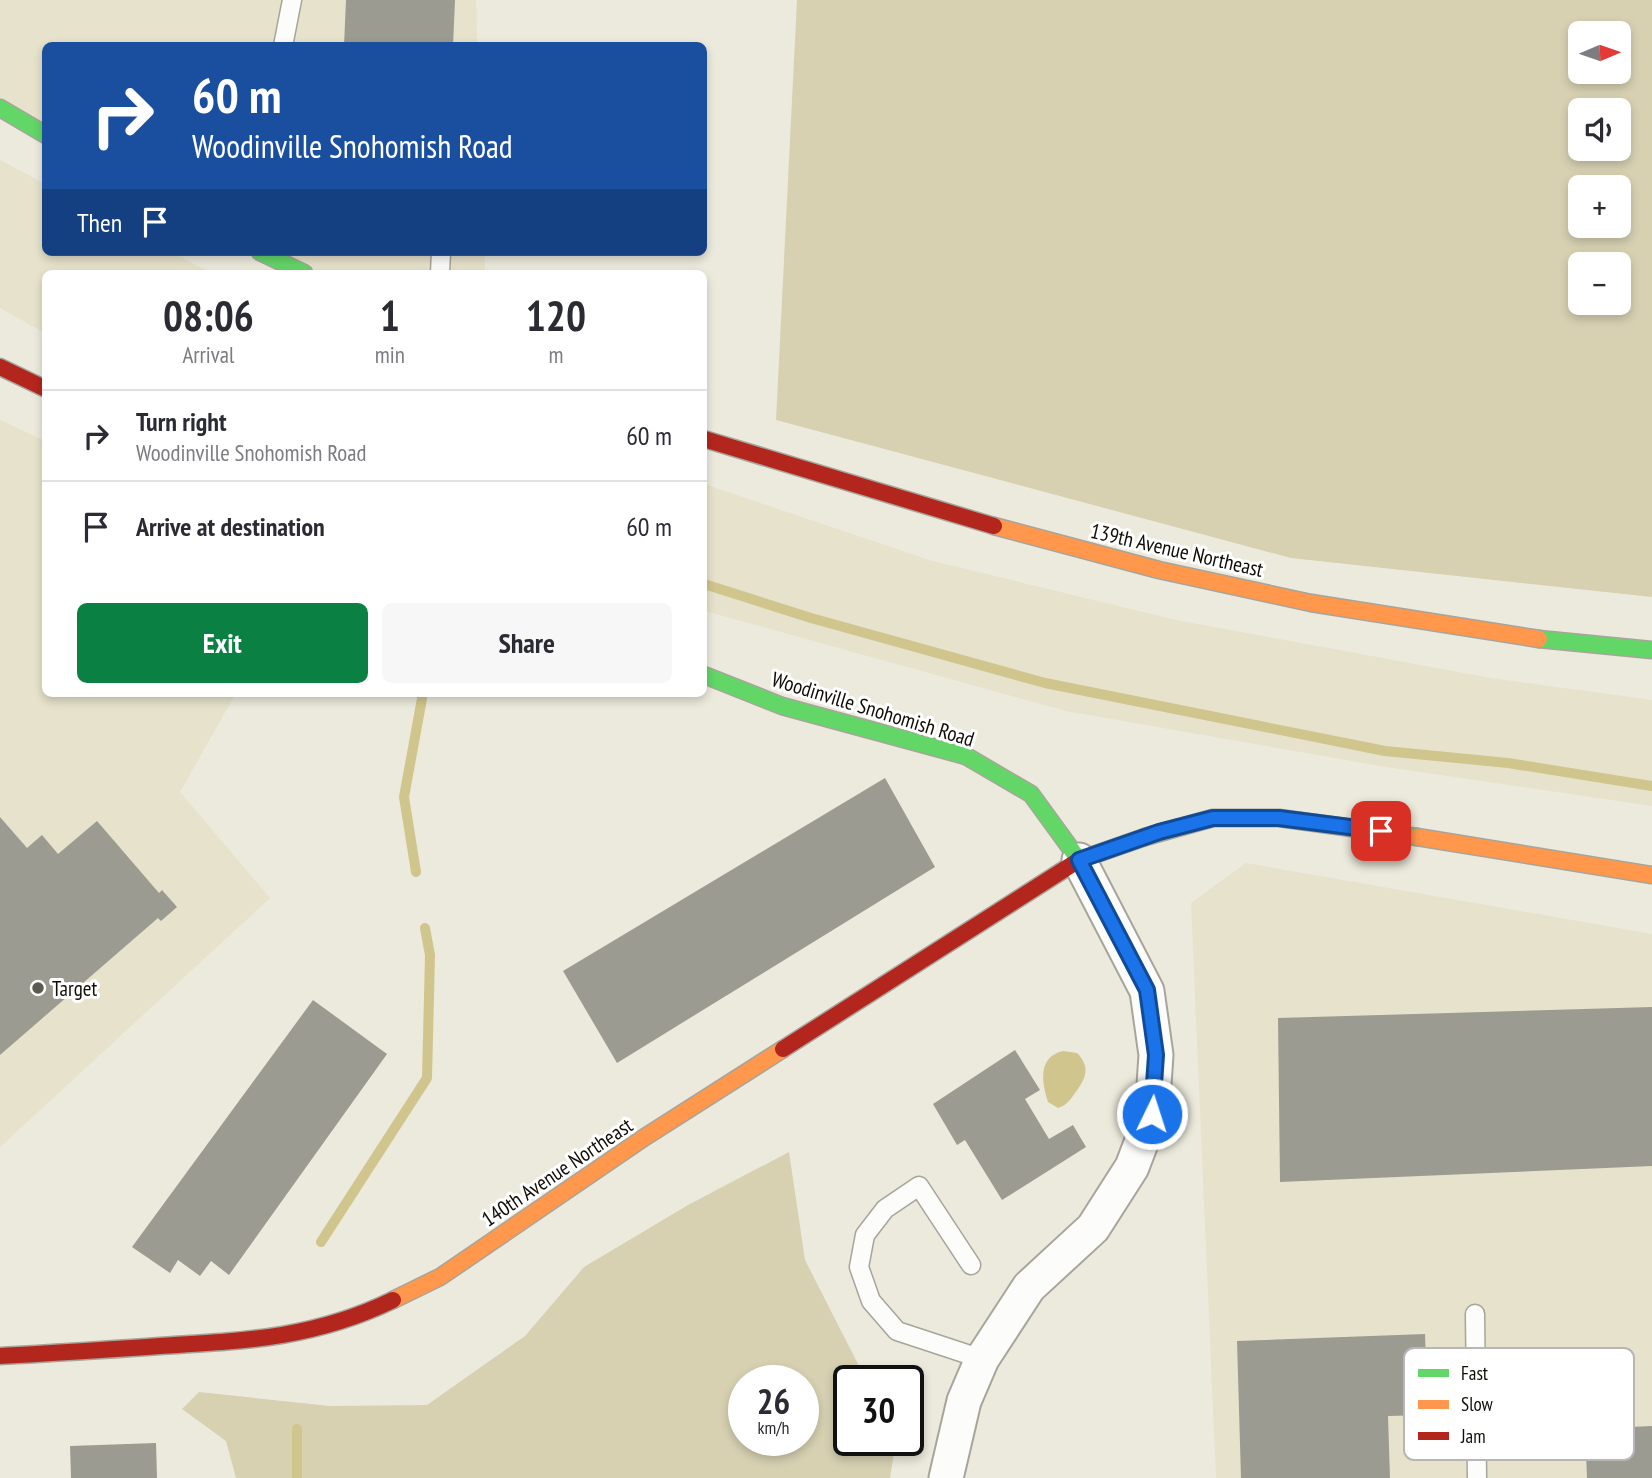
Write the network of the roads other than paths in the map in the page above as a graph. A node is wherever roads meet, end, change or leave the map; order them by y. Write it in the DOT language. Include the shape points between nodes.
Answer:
graph roads {
  1 [pos="292,0"];
  2 [pos="284,42"];
  3 [pos="0,108"];
  4 [pos="42,133"];
  5 [pos="268,256"];
  6 [pos="298,270"];
  7 [pos="0,367"];
  8 [pos="42,387"];
  9 [pos="707,440"];
  10 [pos="1652,650"];
  11 [pos="707,676"];
  12 [pos="1079,860"];
  13 [pos="1652,875"];
  14 [pos="971,1265"];
  15 [pos="1475,1314"];
  16 [pos="1475,1348"];
  17 [pos="0,1356"];
  18 [pos="982,1359"];
  19 [pos="1477,1460"];
  20 [pos="946,1478"];
  21 [pos="1477,1478"];
  1 -- 2 [label="lane"];
  3 -- 4 [label="main road"];
  5 -- 6 [label="main road"];
  7 -- 8 [label="main road"];
  9 -- 10 [label="main road, 139th Avenue Northeast" via="943,512 1159,570 1325,606 1527,638"];
  11 -- 12 [label="main road, Woodinville Snohomish Road" via="782,706 966,756 1031,794"];
  12 -- 13 [label="main road" via="1213,818 1279,818"];
  12 -- 17 [label="main road, 140th Avenue Northeast" via="645,1137 440,1277 361,1317 288,1336 235,1342"];
  12 -- 18 [label="street" via="1147,990 1156,1055 1152,1114 1132,1167 1093,1228 1029,1287"];
  14 -- 18 [label="lane" via="919,1186 885,1209 865,1235 859,1267 871,1301 897,1331"];
  15 -- 16 [label="lane"];
  18 -- 20 [label="street" via="964,1401"];
  19 -- 21 [label="lane"];
}
